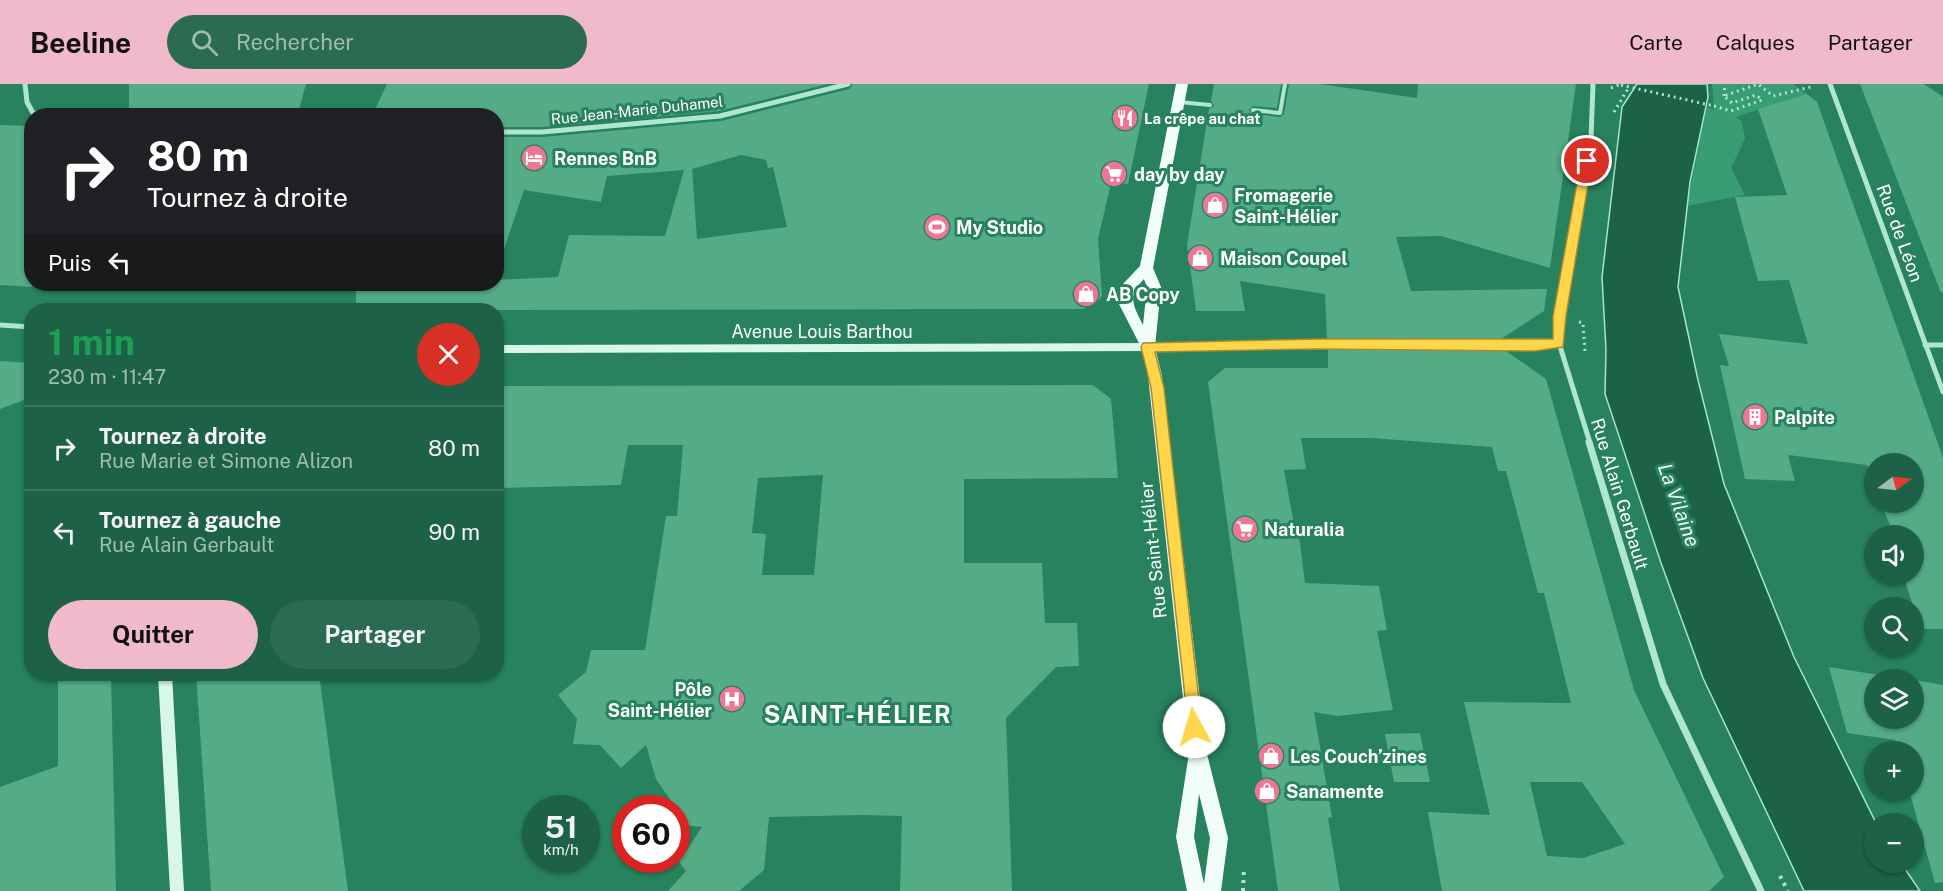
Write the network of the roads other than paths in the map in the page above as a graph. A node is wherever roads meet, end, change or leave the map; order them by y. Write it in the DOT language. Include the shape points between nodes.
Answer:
graph roads {
  1 [pos="25,84"];
  2 [pos="848,84"];
  3 [pos="1182,84"];
  4 [pos="1285,84"];
  5 [pos="1593,84"];
  6 [pos="1830,84"];
  7 [pos="1179,102"];
  8 [pos="1210,105"];
  9 [pos="30,108"];
  10 [pos="1253,110"];
  11 [pos="504,132"];
  12 [pos="1146,268"];
  13 [pos="0,325"];
  14 [pos="24,326"];
  15 [pos="1559,343"];
  16 [pos="1925,345"];
  17 [pos="1943,345"];
  18 [pos="1148,347"];
  19 [pos="504,349"];
  20 [pos="1943,392"];
  21 [pos="165,681"];
  22 [pos="1197,750"];
  23 [pos="177,891"];
  24 [pos="1196,891"];
  25 [pos="1212,891"];
  26 [pos="1761,891"];
  1 -- 9 [label="street"];
  2 -- 11 [label="street, Rue Jean-Marie Duhamel" via="720,116"];
  3 -- 7 [label="main road, Rue Saint-Hélier"];
  4 -- 10 [label="lane" via="1280,113"];
  5 -- 15 [label="street, Rue Alain Gerbault" via="1591,139 1559,316"];
  6 -- 16 [label="street, Rue de Léon"];
  7 -- 8 [label="lane"];
  7 -- 12 [label="main road, Rue Saint-Hélier"];
  12 -- 18 [label="main road, Rue Saint-Hélier" via="1154,287"];
  12 -- 18 [label="main road, Rue Saint-Hélier" via="1128,288 1126,304"];
  13 -- 14 [label="street"];
  15 -- 18 [label="street"];
  15 -- 26 [label="street, Rue Alain Gerbault" via="1663,684"];
  16 -- 17 [label="street"];
  16 -- 20 [label="street, Rue de Léon"];
  18 -- 19 [label="street, Avenue Louis Barthou"];
  18 -- 22 [label="main road, Rue Saint-Hélier" via="1157,388"];
  21 -- 23 [label="street"];
  22 -- 24 [label="main road, Rue Saint-Hélier" via="1185,837"];
  22 -- 25 [label="main road, Rue Saint-Hélier" via="1219,838"];
}
